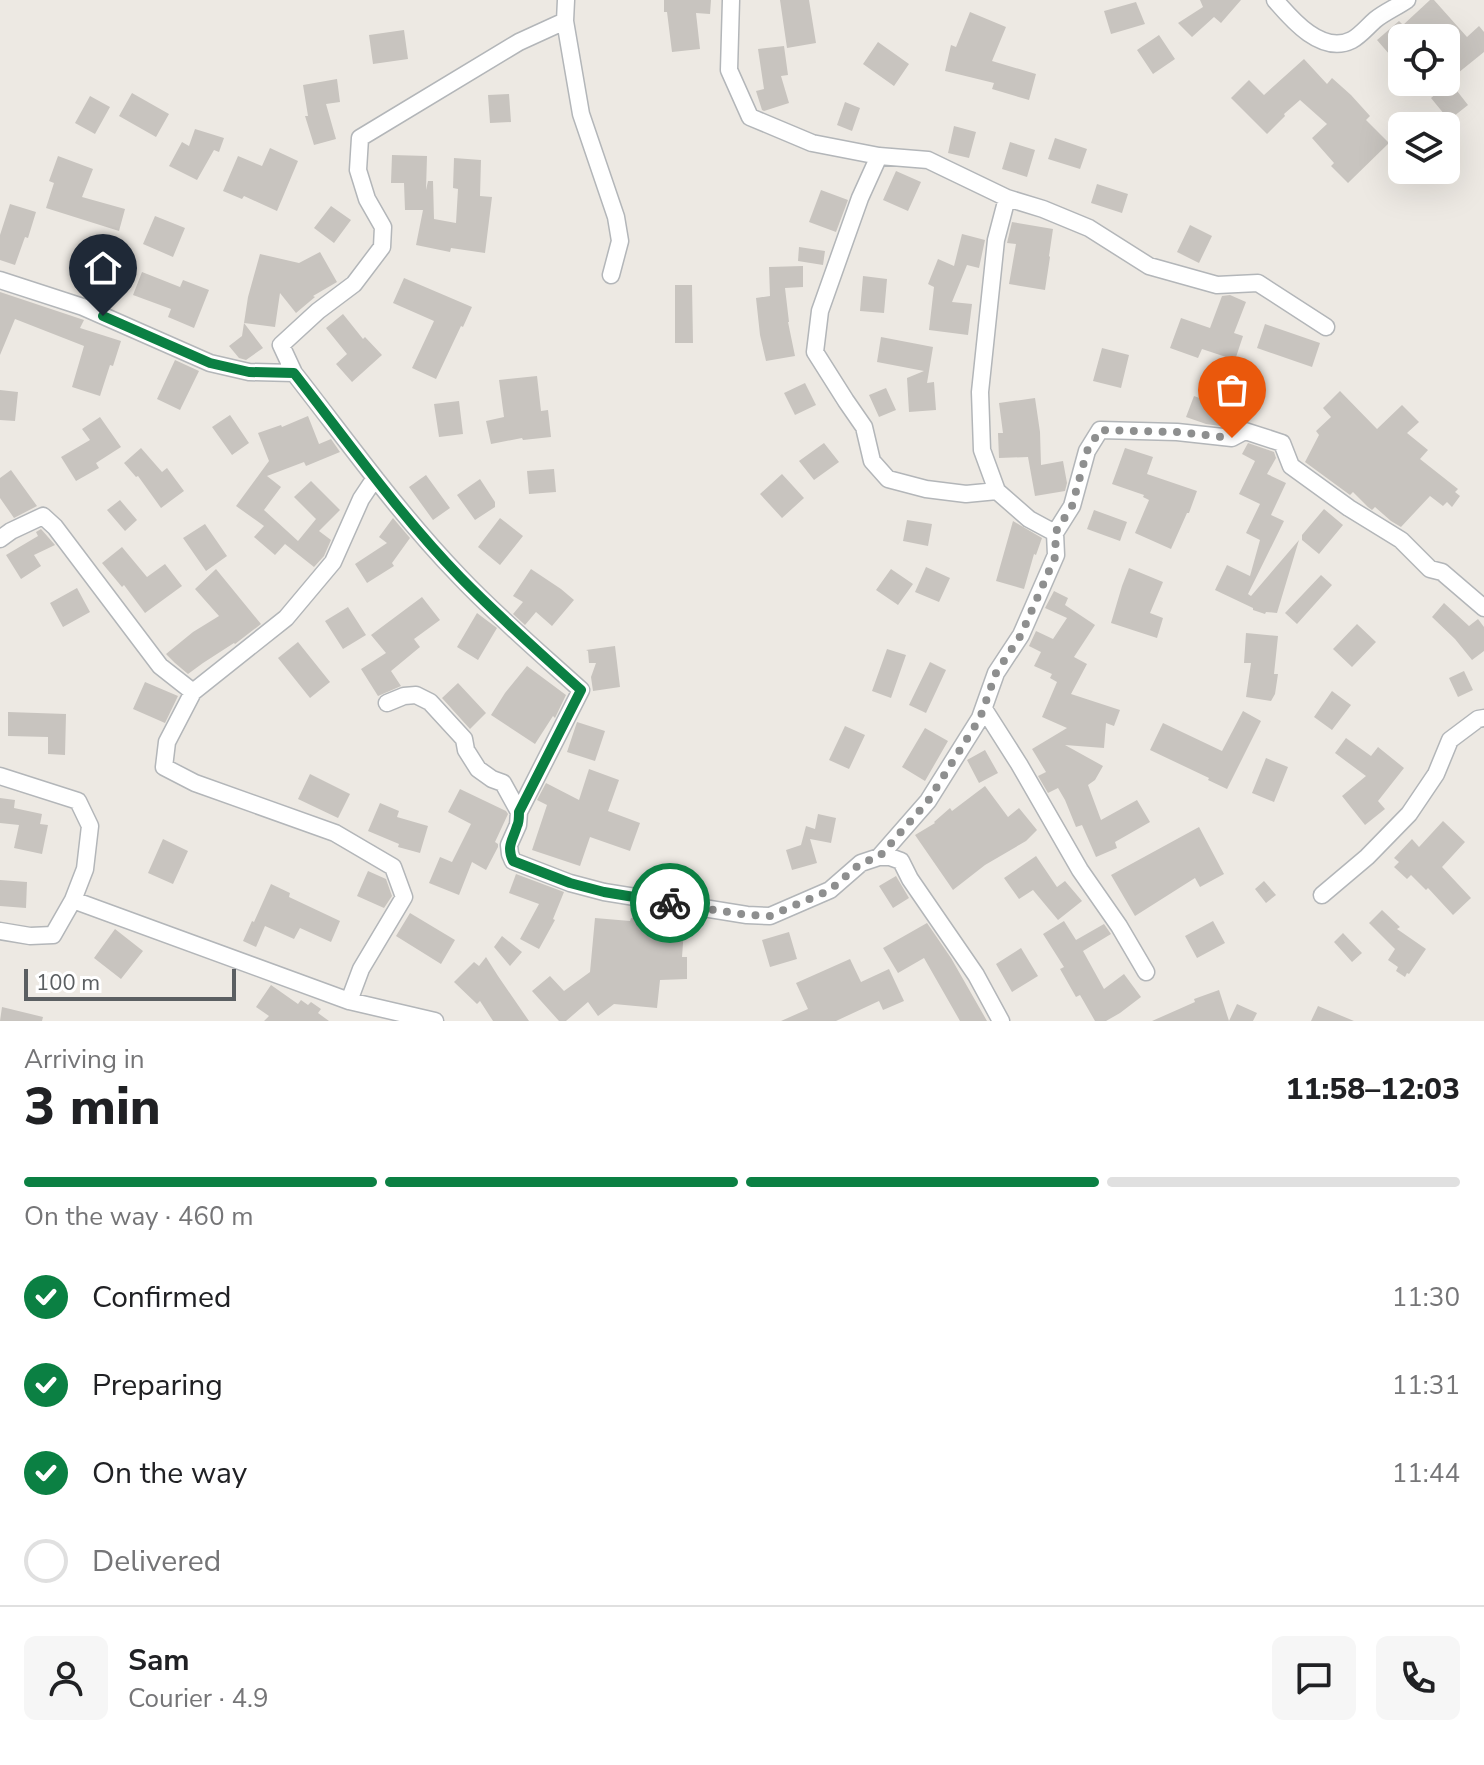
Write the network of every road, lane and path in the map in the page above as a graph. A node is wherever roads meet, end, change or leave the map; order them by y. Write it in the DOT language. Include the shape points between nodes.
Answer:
graph roads {
  1 [pos="566,0"];
  2 [pos="731,0"];
  3 [pos="1275,0"];
  4 [pos="1407,0"];
  5 [pos="565,21"];
  6 [pos="879,156"];
  7 [pos="1007,198"];
  8 [pos="611,275"];
  9 [pos="0,280"];
  10 [pos="1326,327"];
  11 [pos="294,373"];
  12 [pos="375,478"];
  13 [pos="997,491"];
  14 [pos="1055,533"];
  15 [pos="0,539"];
  16 [pos="1484,608"];
  17 [pos="193,692"];
  18 [pos="387,703"];
  19 [pos="984,709"];
  20 [pos="1484,718"];
  21 [pos="0,776"];
  22 [pos="519,812"];
  23 [pos="879,857"];
  24 [pos="1322,895"];
  25 [pos="73,900"];
  26 [pos="0,931"];
  27 [pos="1146,972"];
  28 [pos="349,1001"];
  29 [pos="435,1021"];
  30 [pos="1001,1021"];
  1 -- 5 [label="street"];
  2 -- 6 [label="street" via="729,70 750,117 812,143"];
  3 -- 4 [label="street" via="1318,40 1333,45 1355,39"];
  5 -- 8 [label="street" via="581,114 616,217 620,241"];
  5 -- 11 [label="street" via="519,42 360,138 358,170 383,227 382,247 354,284 281,345"];
  6 -- 7 [label="street" via="928,160"];
  6 -- 13 [label="street" via="820,311 815,352 864,427 872,461 888,479 966,494"];
  7 -- 10 [label="street" via="1089,228 1149,266 1217,285 1258,283"];
  7 -- 13 [label="street" via="996,240 980,392 982,450"];
  9 -- 11 [label="street" via="83,307 210,363 249,372"];
  11 -- 12 [label="street"];
  12 -- 17 [label="street" via="333,562 286,618"];
  12 -- 22 [label="street" via="460,577 581,690"];
  13 -- 14 [label="street"];
  14 -- 16 [label="street" via="1072,506 1087,451 1100,430 1232,438 1245,431 1282,443 1291,466 1401,540 1430,569 1442,572"];
  14 -- 19 [label="street" via="1056,555 1021,635 996,673"];
  15 -- 17 [label="street" via="43,516 160,666"];
  17 -- 28 [label="street" via="167,742 164,767 335,833 393,867 404,897 361,969"];
  18 -- 22 [label="street" via="416,695 430,702 464,739 478,769 503,783"];
  19 -- 23 [label="street" via="928,801"];
  19 -- 27 [label="street"];
  20 -- 24 [label="street" via="1450,740 1436,774 1409,814"];
  21 -- 25 [label="street" via="78,801 90,826 85,869"];
  22 -- 23 [label="street" via="509,845 513,861 604,892 747,915 770,916 830,890 861,863"];
  23 -- 30 [label="street" via="901,861"];
  25 -- 26 [label="street" via="53,935"];
  25 -- 28 [label="street"];
  28 -- 29 [label="street"];
}
